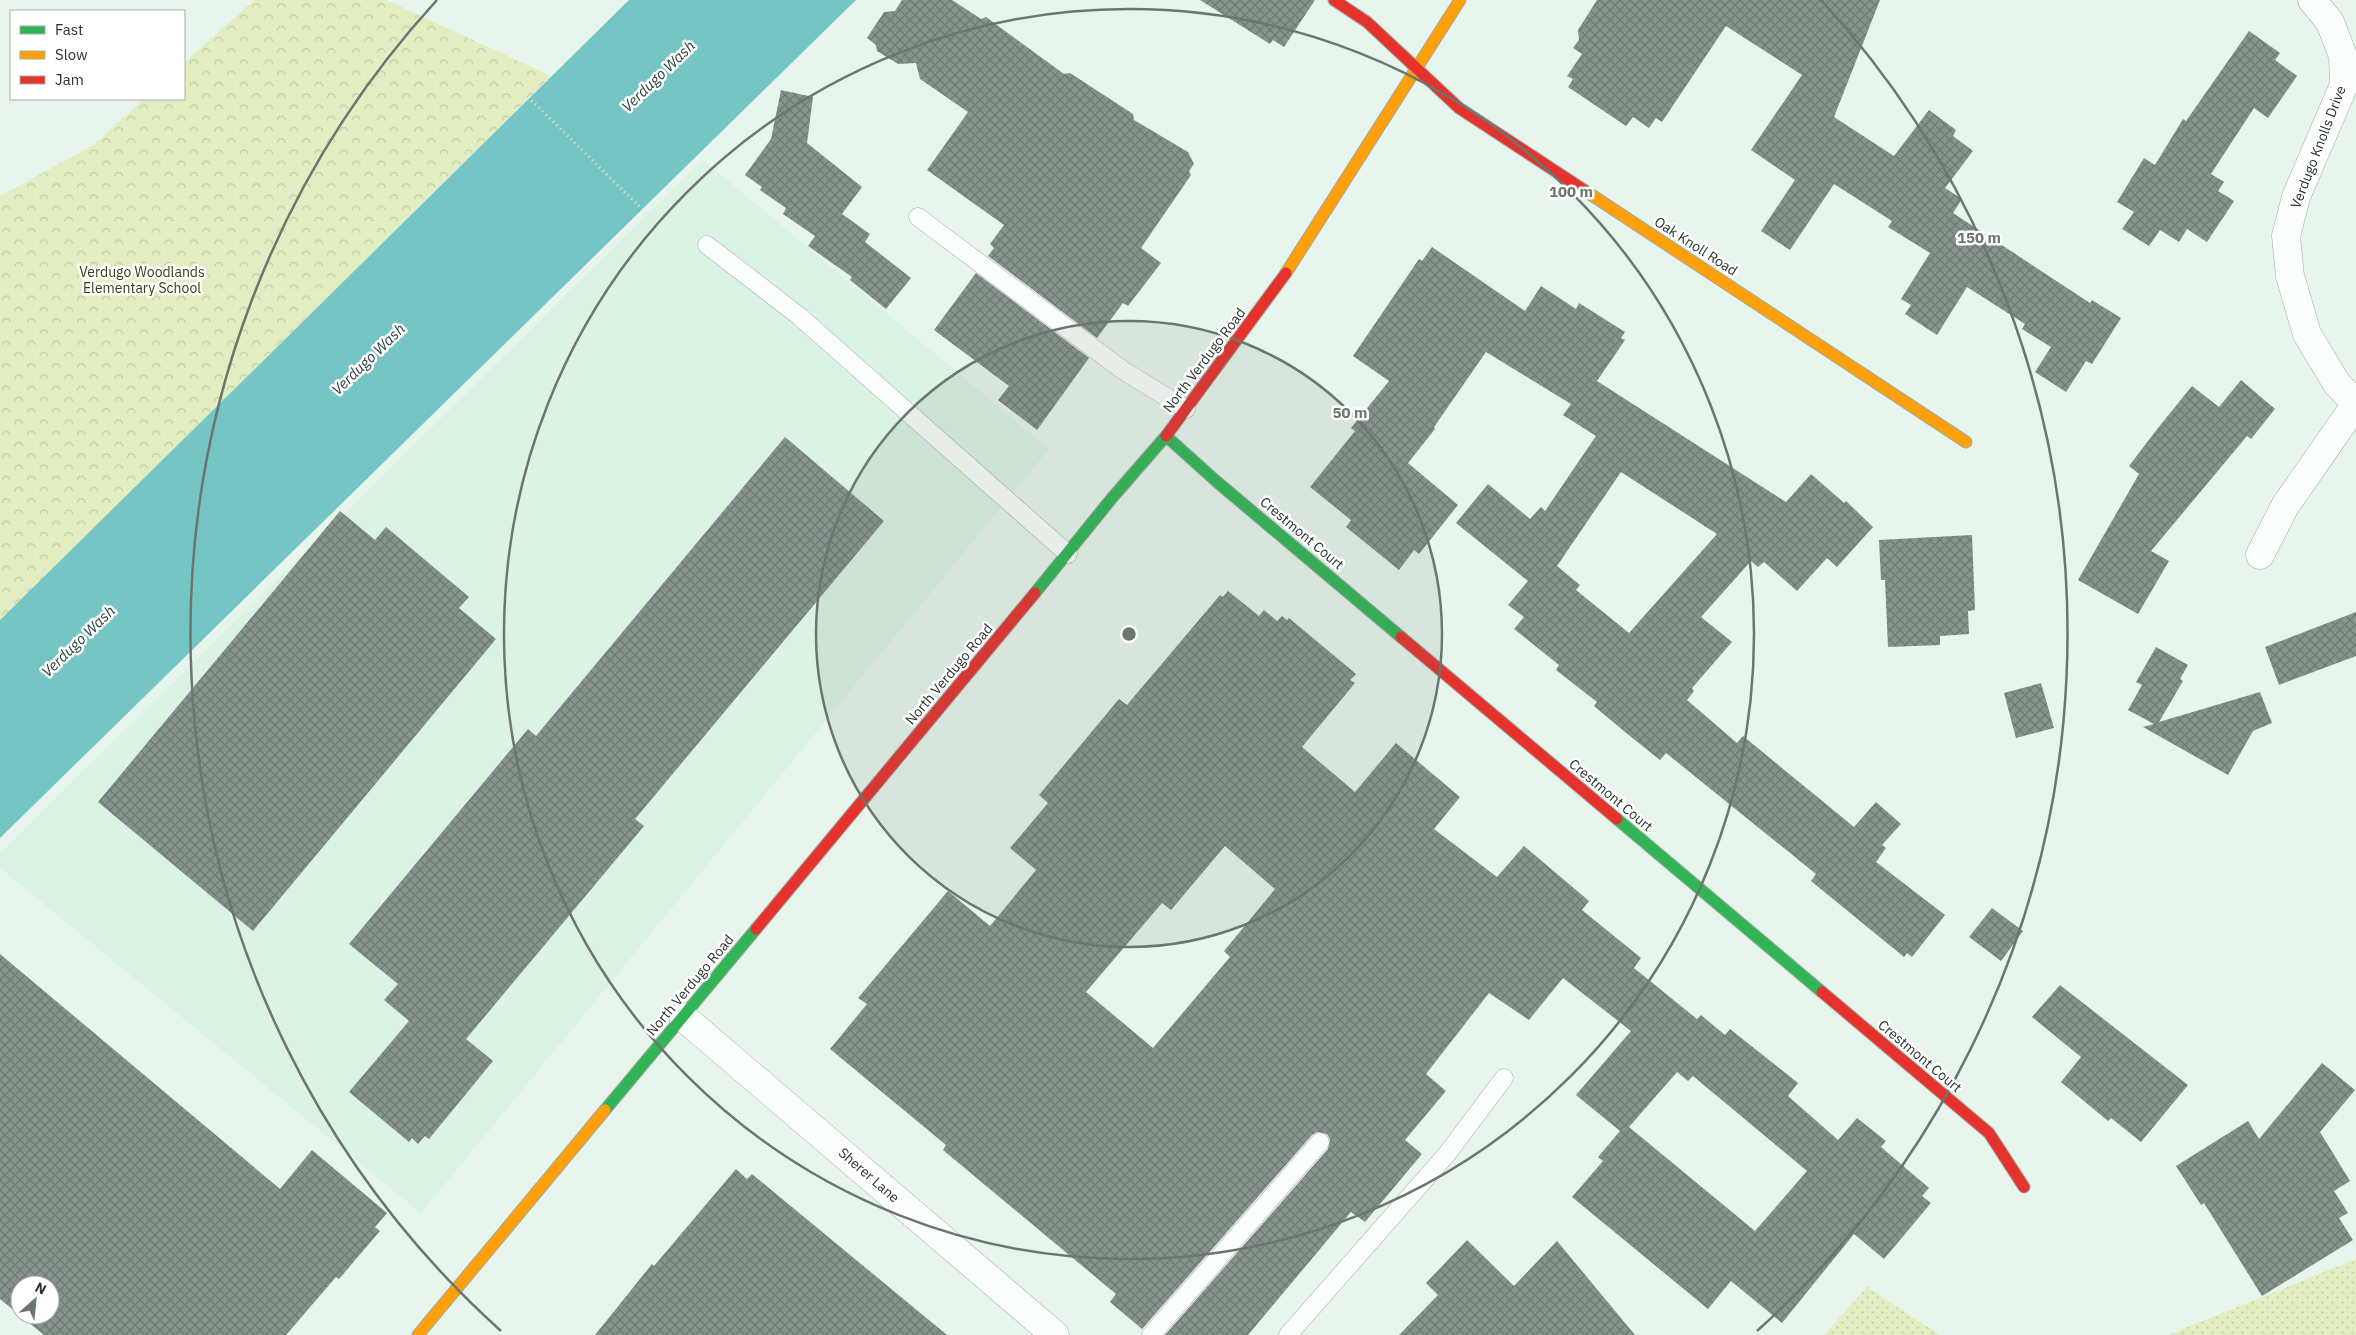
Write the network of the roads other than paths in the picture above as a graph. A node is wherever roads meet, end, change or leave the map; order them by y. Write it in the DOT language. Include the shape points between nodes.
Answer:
graph roads {
  1 [pos="1334,0"];
  2 [pos="1460,0"];
  3 [pos="2312,0"];
  4 [pos="1416,67"];
  5 [pos="918,217"];
  6 [pos="707,245"];
  7 [pos="2356,404"];
  8 [pos="1186,409"];
  9 [pos="1166,436"];
  10 [pos="1966,442"];
  11 [pos="1068,554"];
  12 [pos="2260,555"];
  13 [pos="683,1016"];
  14 [pos="1504,1078"];
  15 [pos="1320,1142"];
  16 [pos="2024,1187"];
  17 [pos="418,1335"];
  18 [pos="1055,1335"];
  19 [pos="1151,1335"];
  20 [pos="1288,1335"];
  1 -- 4 [label="street, Oak Knoll Road" via="1367,22"];
  2 -- 4 [label="street, North Verdugo Road"];
  3 -- 7 [label="street, Verdugo Knolls Drive" via="2330,22 2343,56 2344,85 2296,197 2286,236 2290,276 2307,334 2337,384"];
  4 -- 8 [label="street, North Verdugo Road" via="1282,280"];
  4 -- 10 [label="street, Oak Knoll Road" via="1459,108"];
  5 -- 8 [label="lane" via="1124,371"];
  6 -- 11 [label="lane" via="799,316"];
  7 -- 12 [label="street" via="2285,506"];
  8 -- 9 [label="street, North Verdugo Road"];
  9 -- 11 [label="street, North Verdugo Road"];
  9 -- 16 [label="street, Crestmont Court" via="1988,1133"];
  11 -- 13 [label="street, North Verdugo Road"];
  13 -- 17 [label="street, North Verdugo Road"];
  13 -- 18 [label="street, Sherer Lane"];
  14 -- 20 [label="lane" via="1447,1154"];
  15 -- 19 [label="lane"];
}
